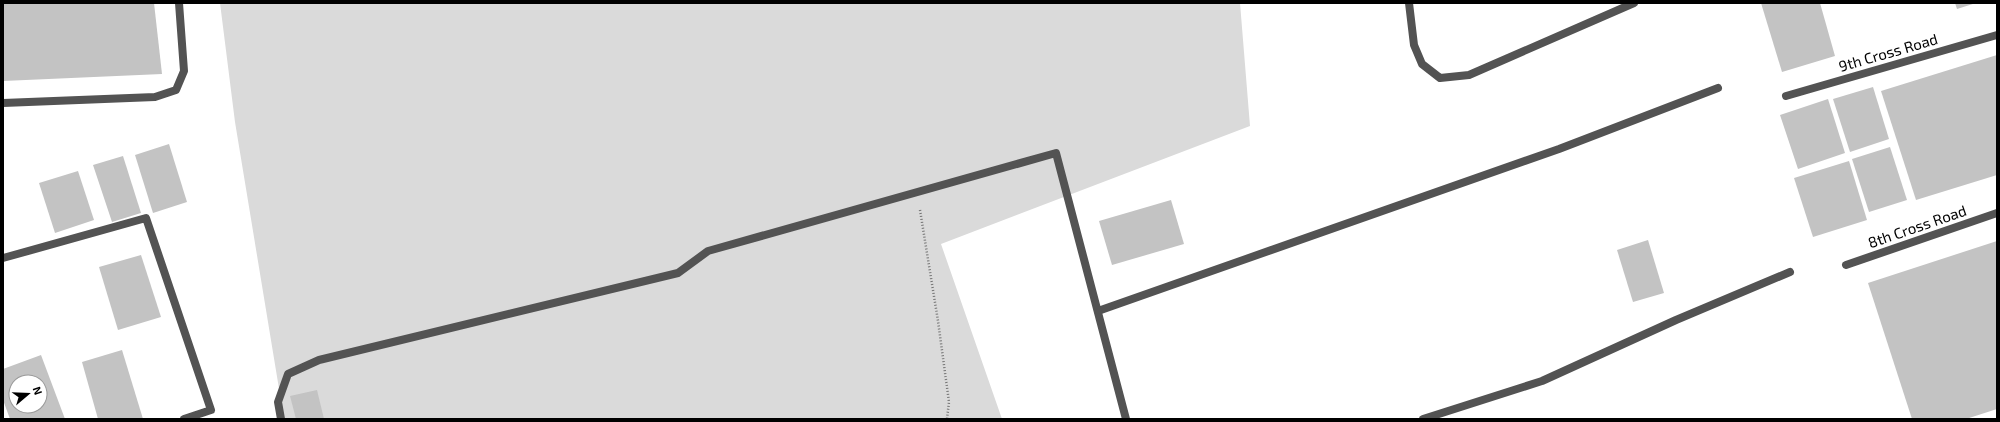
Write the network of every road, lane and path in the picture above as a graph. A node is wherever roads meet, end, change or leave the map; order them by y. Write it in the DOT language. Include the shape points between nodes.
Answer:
graph roads {
  1 [pos="179,3"];
  2 [pos="1409,3"];
  3 [pos="1634,3"];
  4 [pos="1997,35"];
  5 [pos="1718,88"];
  6 [pos="1786,96"];
  7 [pos="3,103"];
  8 [pos="917,192"];
  9 [pos="1997,213"];
  10 [pos="3,258"];
  11 [pos="1846,265"];
  12 [pos="1790,272"];
  13 [pos="1098,311"];
  14 [pos="184,419"];
  15 [pos="281,419"];
  16 [pos="947,419"];
  17 [pos="1126,419"];
  18 [pos="1422,419"];
  1 -- 7 [label="street" via="184,71 176,90 155,97"];
  2 -- 3 [label="street" via="1414,45 1422,64 1440,78 1469,75"];
  4 -- 6 [label="street, 9th Cross Road"];
  5 -- 13 [label="street" via="1559,149"];
  8 -- 13 [label="street" via="1056,153"];
  8 -- 15 [label="street" via="708,251 678,273 319,360 288,374 278,402"];
  8 -- 16 [label="path" via="949,402"];
  9 -- 11 [label="street, 8th Cross Road"];
  10 -- 14 [label="street" via="146,218 210,410"];
  12 -- 18 [label="street" via="1542,381"];
  13 -- 17 [label="street"];
}
